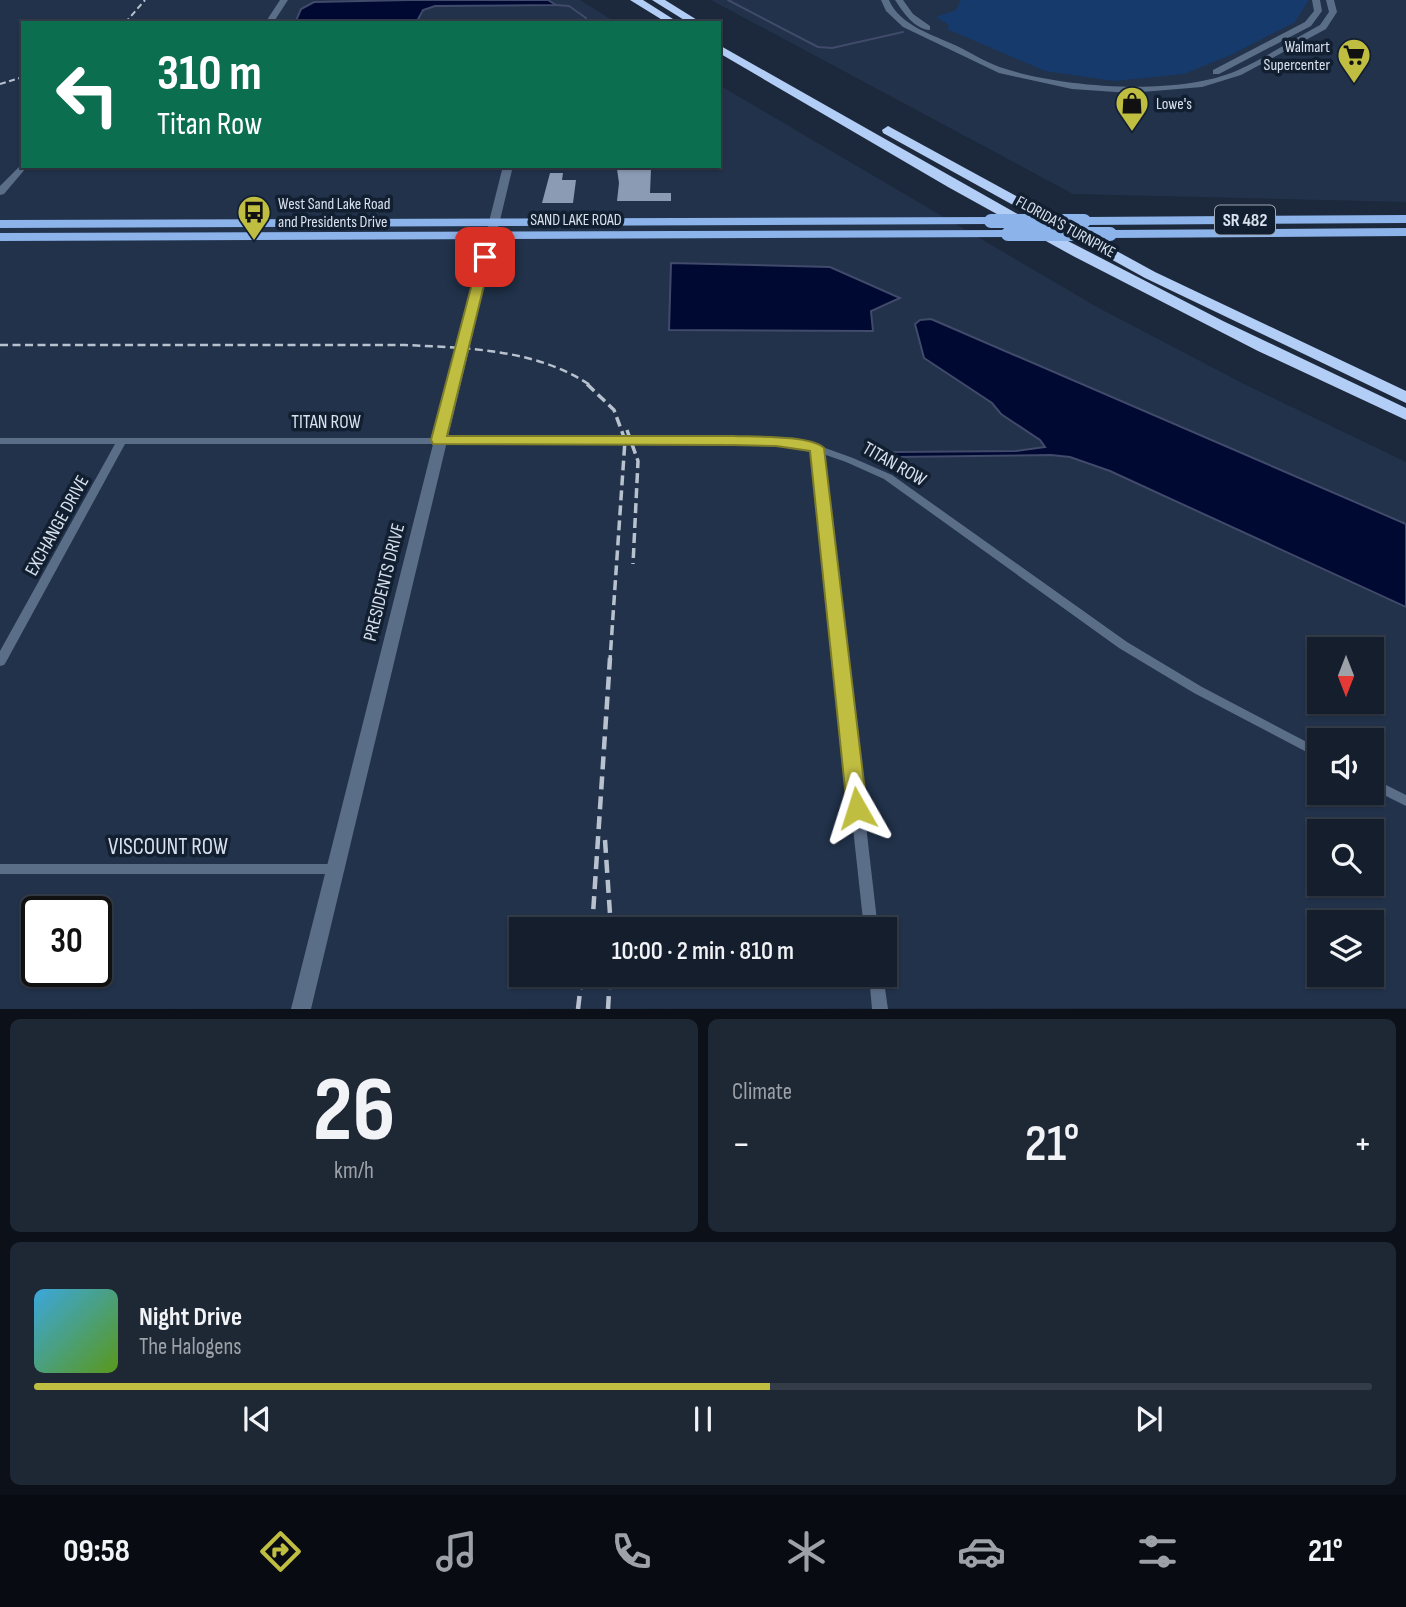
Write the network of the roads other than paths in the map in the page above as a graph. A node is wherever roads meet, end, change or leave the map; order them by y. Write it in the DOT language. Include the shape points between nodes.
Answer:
graph roads {
  1 [pos="284,0"];
  2 [pos="635,0"];
  3 [pos="657,0"];
  4 [pos="885,0"];
  5 [pos="899,0"];
  6 [pos="1316,0"];
  7 [pos="1330,0"];
  8 [pos="270,21"];
  9 [pos="672,21"];
  10 [pos="694,21"];
  11 [pos="721,36"];
  12 [pos="721,49"];
  13 [pos="21,168"];
  14 [pos="508,168"];
  15 [pos="0,192"];
  16 [pos="1367,219"];
  17 [pos="1406,219"];
  18 [pos="0,225"];
  19 [pos="492,230"];
  20 [pos="1406,232"];
  21 [pos="1171,233"];
  22 [pos="0,237"];
  23 [pos="1406,398"];
  24 [pos="1406,415"];
  25 [pos="122,440"];
  26 [pos="439,440"];
  27 [pos="0,441"];
  28 [pos="817,448"];
  29 [pos="0,662"];
  30 [pos="1307,748"];
  31 [pos="1384,789"];
  32 [pos="1406,801"];
  33 [pos="0,869"];
  34 [pos="335,869"];
  35 [pos="870,917"];
  36 [pos="877,987"];
  37 [pos="300,1009"];
  38 [pos="880,1009"];
  1 -- 8 [label="street"];
  2 -- 9 [label="highway"];
  3 -- 10 [label="highway"];
  4 -- 7 [label="street" via="906,25 1002,71 1072,86 1130,90 1202,84 1238,73 1323,27 1333,12"];
  5 -- 6 [label="street" via="919,23 1012,67 1075,80 1126,84 1192,79 1224,69 1308,24 1318,11"];
  11 -- 23 [label="highway, FLORIDA'S TURNPIKE" via="1138,268"];
  12 -- 24 [label="highway, FLORIDA'S TURNPIKE" via="1132,281"];
  13 -- 15 [label="street"];
  14 -- 19 [label="street, PRESIDENTS DRIVE"];
  16 -- 17 [label="main road, SR 482"];
  16 -- 19 [label="main road, SAND LAKE ROAD / SR 482, bridge"];
  16 -- 21 [label="main road" via="1365,225 1351,228"];
  18 -- 19 [label="main road, SAND LAKE ROAD / SR 482"];
  19 -- 21 [label="main road, SAND LAKE ROAD / SR 482, bridge"];
  19 -- 22 [label="main road, SAND LAKE ROAD / SR 482"];
  19 -- 26 [label="street, PRESIDENTS DRIVE"];
  20 -- 21 [label="main road, SR 482"];
  25 -- 26 [label="street, TITAN ROW"];
  25 -- 27 [label="street, TITAN ROW"];
  25 -- 29 [label="street, EXCHANGE DRIVE"];
  26 -- 28 [label="street, TITAN ROW" via="733,440"];
  26 -- 34 [label="street, PRESIDENTS DRIVE"];
  28 -- 30 [label="street, TITAN ROW" via="888,478 1123,645"];
  28 -- 35 [label="street"];
  31 -- 32 [label="street"];
  33 -- 34 [label="street, VISCOUNT ROW"];
  34 -- 37 [label="street, PRESIDENTS DRIVE"];
  36 -- 38 [label="street"];
}
